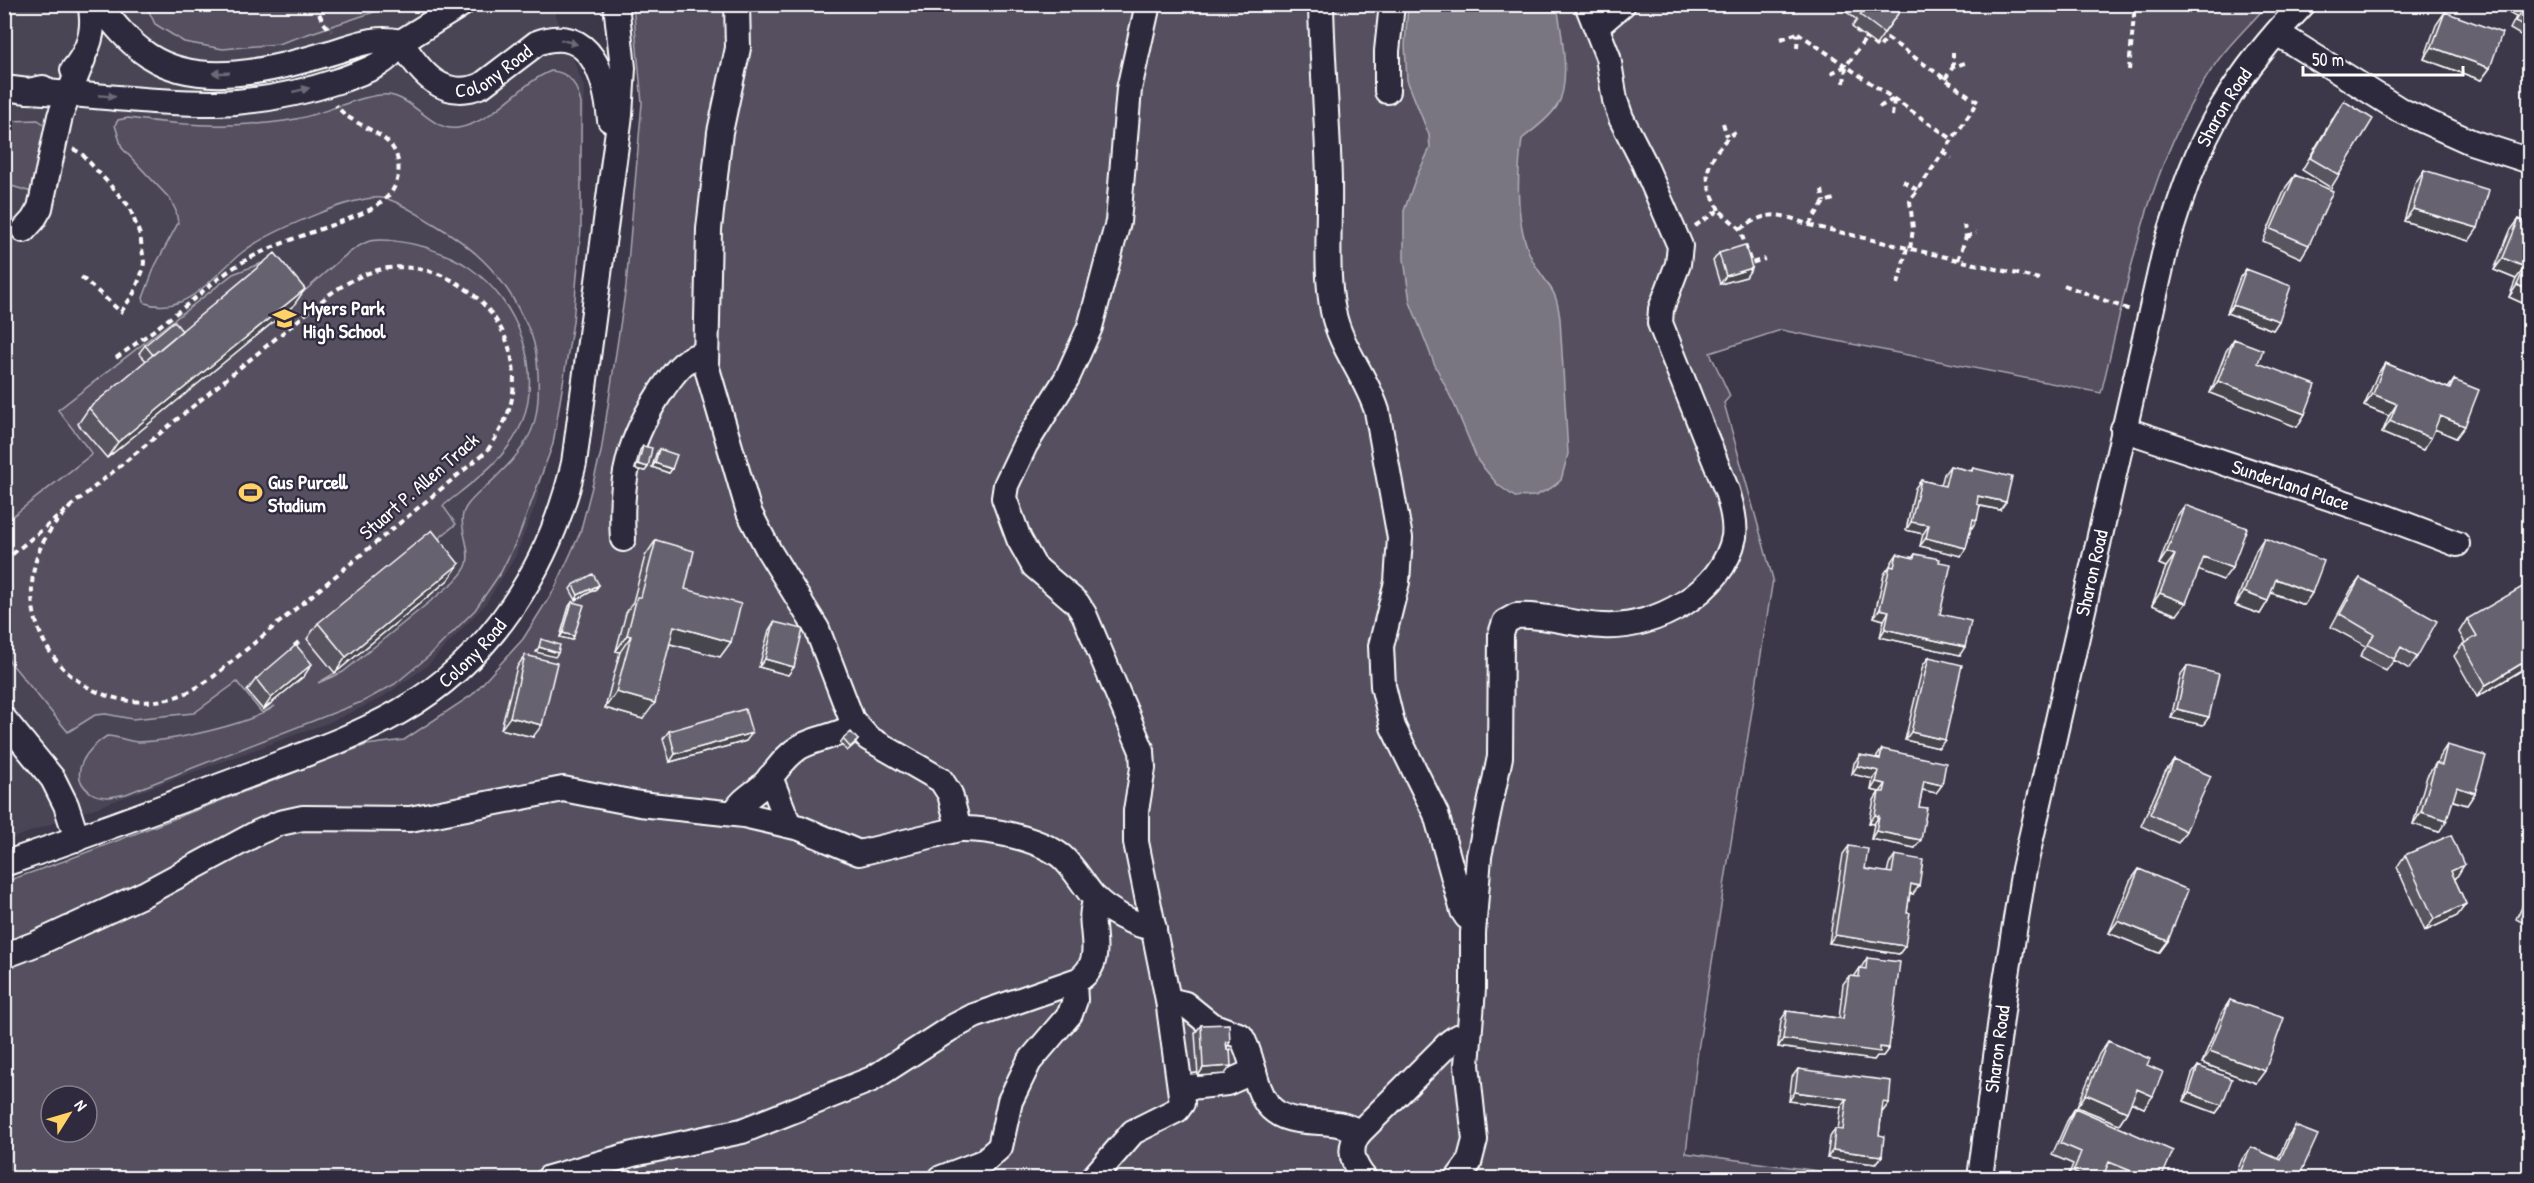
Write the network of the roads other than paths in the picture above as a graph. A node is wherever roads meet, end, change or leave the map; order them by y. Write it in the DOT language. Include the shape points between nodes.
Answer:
graph roads {
  1 [pos="90,4"];
  2 [pos="98,4"];
  3 [pos="462,4"];
  4 [pos="616,4"];
  5 [pos="738,4"];
  6 [pos="1148,4"];
  7 [pos="1321,4"];
  8 [pos="1392,4"];
  9 [pos="1587,4"];
  10 [pos="1623,4"];
  11 [pos="2303,4"];
  12 [pos="1597,26"];
  13 [pos="2277,33"];
  14 [pos="401,42"];
  15 [pos="83,59"];
  16 [pos="16,89"];
  17 [pos="1387,91"];
  18 [pos="68,93"];
  19 [pos="2529,161"];
  20 [pos="612,168"];
  21 [pos="24,231"];
  22 [pos="706,354"];
  23 [pos="2123,429"];
  24 [pos="623,539"];
  25 [pos="2457,544"];
  26 [pos="4,719"];
  27 [pos="855,725"];
  28 [pos="770,777"];
  29 [pos="735,813"];
  30 [pos="787,825"];
  31 [pos="959,828"];
  32 [pos="77,839"];
  33 [pos="4,864"];
  34 [pos="1097,900"];
  35 [pos="1474,920"];
  36 [pos="1154,928"];
  37 [pos="4,956"];
  38 [pos="1074,982"];
  39 [pos="1168,1000"];
  40 [pos="1468,1035"];
  41 [pos="1254,1071"];
  42 [pos="1181,1088"];
  43 [pos="1359,1133"];
  44 [pos="549,1179"];
  45 [pos="941,1179"];
  46 [pos="1093,1179"];
  47 [pos="1364,1179"];
  48 [pos="1458,1179"];
  49 [pos="1980,1179"];
  1 -- 15 [label="street" via="91,38"];
  14 -- 2 [label="street, one-way" via="373,39 313,58 244,72 195,73 148,56"];
  3 -- 14 [label="street"];
  4 -- 20 [label="street, Colony Road" via="623,68"];
  5 -- 22 [label="street" via="738,48 720,132 709,229"];
  6 -- 36 [label="street" via="1129,89 1118,222 1090,327 1067,378 1025,445 1004,498 1034,566 1077,603 1084,614 1140,743 1143,760 1136,842"];
  7 -- 35 [label="street" via="1334,312 1343,341 1377,411 1400,538 1397,582 1381,646 1383,686 1393,727 1436,814 1463,911"];
  8 -- 17 [label="street"];
  9 -- 12 [label="street"];
  10 -- 12 [label="street"];
  11 -- 13 [label="street, Sharon Road"];
  12 -- 35 [label="street" via="1608,57 1617,107 1677,238 1681,256 1660,309 1660,323 1727,491 1733,518 1732,542 1706,587 1652,619 1603,627 1520,616 1505,622 1500,641 1500,757 1479,856"];
  13 -- 19 [label="street" via="2400,110 2471,142"];
  13 -- 23 [label="street, Sharon Road" via="2223,106 2184,190 2166,246"];
  18 -- 14 [label="street, one-way" via="217,103 256,99 357,74 384,63"];
  14 -- 20 [label="street, Colony Road, one-way" via="437,83 460,92 482,85 537,43 563,39 581,46 595,61 604,85"];
  15 -- 16 [label="street" via="50,86"];
  15 -- 18 [label="street"];
  16 -- 18 [label="street"];
  18 -- 21 [label="street" via="40,208"];
  20 -- 32 [label="street, Colony Road" via="570,481 543,557 496,630 444,681 384,720 310,752"];
  22 -- 24 [label="street" via="691,358 676,370 633,442 624,485"];
  22 -- 27 [label="street" via="749,512 817,629"];
  23 -- 25 [label="street, Sunderland Place"];
  23 -- 49 [label="street, Sharon Road" via="2025,869"];
  26 -- 32 [label="street" via="53,779"];
  27 -- 28 [label="street" via="839,735 800,747"];
  27 -- 31 [label="street" via="868,738 941,780 950,794"];
  28 -- 29 [label="street"];
  28 -- 30 [label="street"];
  29 -- 30 [label="street"];
  29 -- 37 [label="street" via="640,804 563,789 410,819 295,820 259,832 154,889"];
  30 -- 31 [label="street" via="863,853"];
  31 -- 34 [label="street" via="1045,846 1066,861"];
  32 -- 33 [label="street, Colony Road"];
  34 -- 36 [label="street" via="1141,926"];
  34 -- 38 [label="street" via="1093,907 1092,965 1086,975"];
  35 -- 40 [label="street"];
  36 -- 39 [label="street"];
  38 -- 44 [label="street" via="974,1016 872,1079 742,1131 624,1156"];
  38 -- 45 [label="street" via="1075,1000 1070,1014 1029,1062 1010,1101 1000,1147 983,1162"];
  39 -- 41 [label="street" via="1185,1004 1211,1025 1241,1036"];
  39 -- 42 [label="street"];
  40 -- 43 [label="street" via="1450,1042"];
  40 -- 48 [label="street" via="1468,1086 1475,1140 1469,1163"];
  41 -- 42 [label="street" via="1227,1083"];
  41 -- 43 [label="street" via="1265,1101 1276,1113 1344,1124"];
  42 -- 46 [label="street" via="1179,1108 1133,1132"];
  43 -- 47 [label="street" via="1352,1155"];
}
